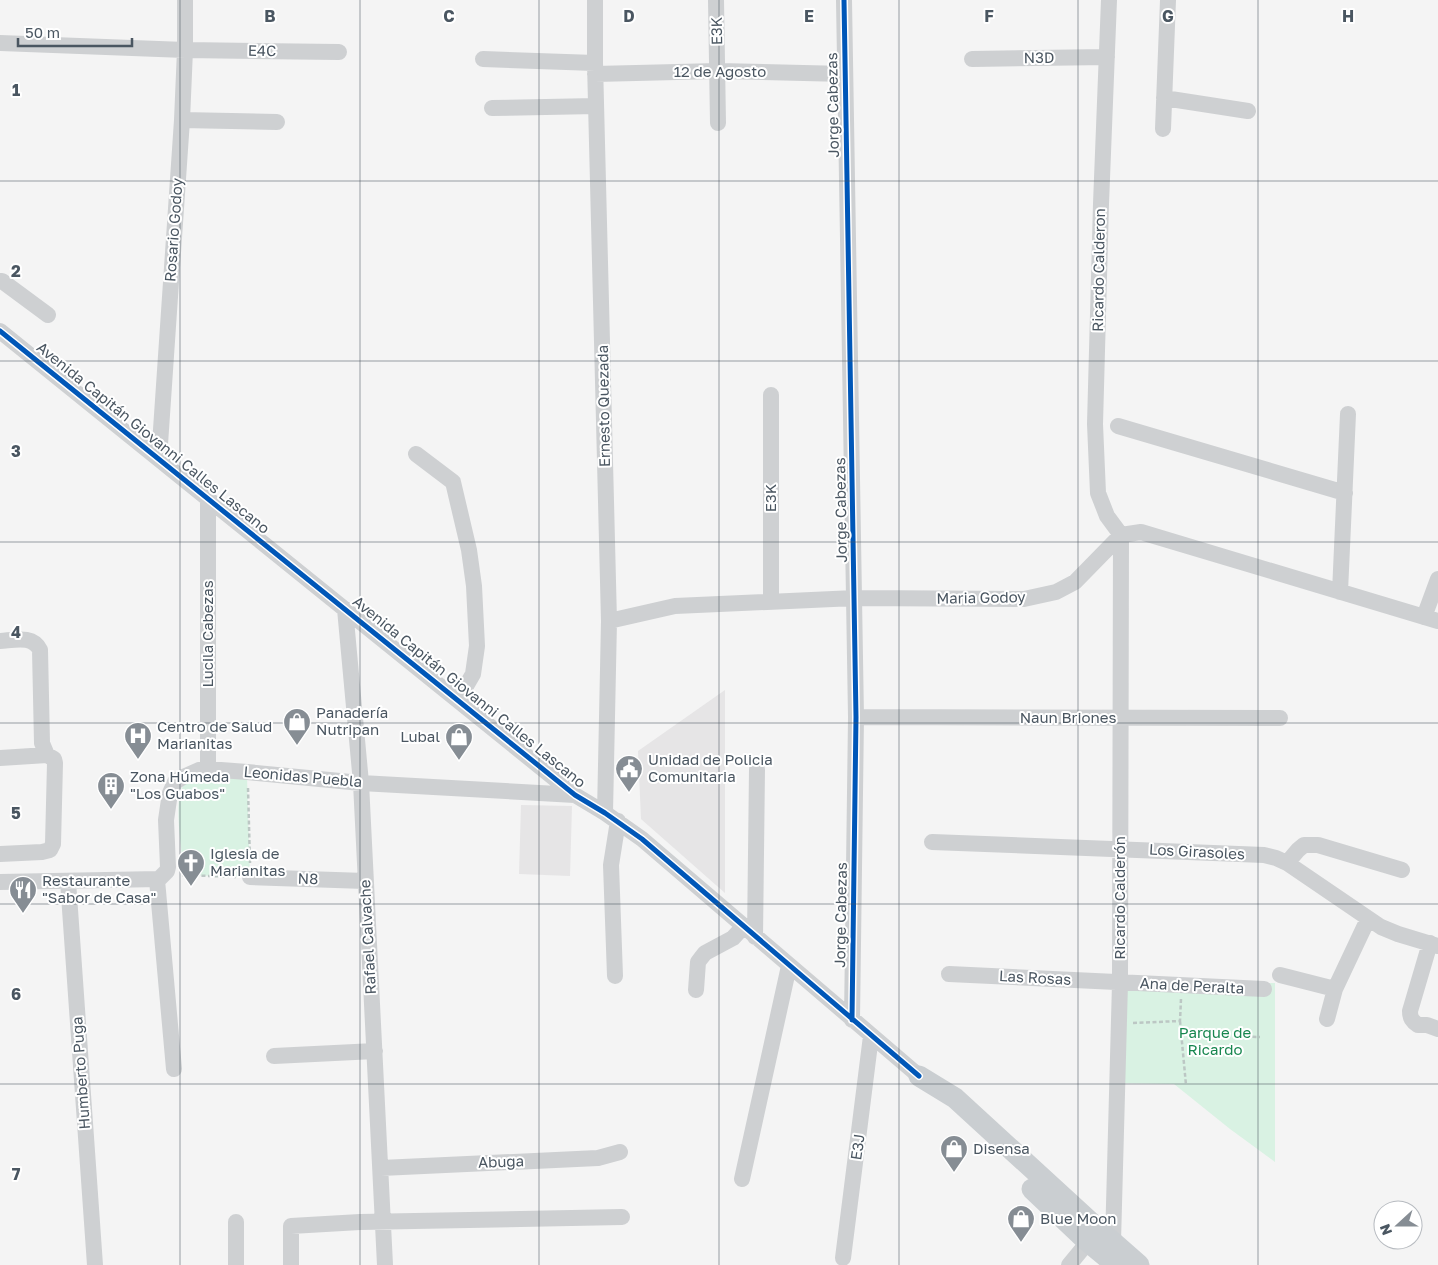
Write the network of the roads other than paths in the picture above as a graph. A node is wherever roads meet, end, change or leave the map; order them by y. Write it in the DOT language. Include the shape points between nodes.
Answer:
graph roads {
  1 [pos="185,0"];
  2 [pos="595,0"];
  3 [pos="716,0"];
  4 [pos="844,0"];
  5 [pos="1109,0"];
  6 [pos="1168,0"];
  7 [pos="0,43"];
  8 [pos="186,50"];
  9 [pos="339,52"];
  10 [pos="1107,57"];
  11 [pos="483,59"];
  12 [pos="972,59"];
  13 [pos="595,69"];
  14 [pos="718,70"];
  15 [pos="845,74"];
  16 [pos="1164,98"];
  17 [pos="596,106"];
  18 [pos="492,108"];
  19 [pos="1248,111"];
  20 [pos="182,120"];
  21 [pos="277,122"];
  22 [pos="718,123"];
  23 [pos="1163,129"];
  24 [pos="0,281"];
  25 [pos="48,315"];
  26 [pos="0,331"];
  27 [pos="771,395"];
  28 [pos="1348,414"];
  29 [pos="1118,426"];
  30 [pos="416,454"];
  31 [pos="159,459"];
  32 [pos="1345,493"];
  33 [pos="208,498"];
  34 [pos="1121,535"];
  35 [pos="1438,579"];
  36 [pos="1340,592"];
  37 [pos="855,598"];
  38 [pos="771,601"];
  39 [pos="345,609"];
  40 [pos="1431,619"];
  41 [pos="609,621"];
  42 [pos="0,641"];
  43 [pos="458,700"];
  44 [pos="856,717"];
  45 [pos="1121,718"];
  46 [pos="1280,718"];
  47 [pos="47,755"];
  48 [pos="0,758"];
  49 [pos="530,758"];
  50 [pos="208,769"];
  51 [pos="757,769"];
  52 [pos="361,783"];
  53 [pos="522,791"];
  54 [pos="575,795"];
  55 [pos="611,817"];
  56 [pos="932,842"];
  57 [pos="1120,849"];
  58 [pos="0,854"];
  59 [pos="1286,863"];
  60 [pos="1402,870"];
  61 [pos="161,877"];
  62 [pos="250,877"];
  63 [pos="0,882"];
  64 [pos="68,882"];
  65 [pos="366,882"];
  66 [pos="1368,919"];
  67 [pos="749,932"];
  68 [pos="1434,944"];
  69 [pos="789,966"];
  70 [pos="949,974"];
  71 [pos="1280,975"];
  72 [pos="615,976"];
  73 [pos="1120,982"];
  74 [pos="1264,989"];
  75 [pos="1335,989"];
  76 [pos="696,990"];
  77 [pos="1327,1018"];
  78 [pos="852,1020"];
  79 [pos="1438,1029"];
  80 [pos="871,1036"];
  81 [pos="375,1052"];
  82 [pos="274,1056"];
  83 [pos="174,1069"];
  84 [pos="919,1076"];
  85 [pos="620,1152"];
  86 [pos="380,1168"];
  87 [pos="742,1179"];
  88 [pos="622,1217"];
  89 [pos="236,1222"];
  90 [pos="383,1222"];
  91 [pos="1092,1235"];
  92 [pos="1113,1256"];
  93 [pos="843,1258"];
  94 [pos="94,1265"];
  95 [pos="236,1265"];
  96 [pos="291,1265"];
  97 [pos="385,1265"];
  98 [pos="1069,1265"];
  99 [pos="1139,1265"];
  1 -- 8 [label="street, Rosario Godoy"];
  2 -- 13 [label="street, Ernesto Quezada"];
  3 -- 14 [label="street, E3K"];
  4 -- 15 [label="street, Jorge Cabezas"];
  5 -- 10 [label="street, Ricardo Calderon"];
  6 -- 16 [label="street"];
  7 -- 8 [label="street, E4C"];
  8 -- 9 [label="street, E4C"];
  8 -- 20 [label="street, Rosario Godoy"];
  10 -- 12 [label="street, N3D"];
  10 -- 34 [label="street, Ricardo Calderon" via="1095,424 1098,493 1107,516"];
  11 -- 13 [label="street"];
  13 -- 14 [label="street, 12 de Agosto"];
  13 -- 17 [label="street, Ernesto Quezada"];
  14 -- 15 [label="street, 12 de Agosto"];
  14 -- 22 [label="street, E3K"];
  15 -- 37 [label="street, Jorge Cabezas"];
  16 -- 19 [label="street"];
  16 -- 23 [label="street"];
  17 -- 18 [label="street"];
  17 -- 41 [label="street, Ernesto Quezada"];
  20 -- 21 [label="street"];
  20 -- 31 [label="street, Rosario Godoy"];
  24 -- 25 [label="street"];
  26 -- 31 [label="street, Avenida Capitán Giovanni Calles Lascano"];
  27 -- 38 [label="street, E3K"];
  28 -- 32 [label="street"];
  29 -- 32 [label="street"];
  30 -- 43 [label="street" via="453,482 469,550 478,646 474,674"];
  31 -- 33 [label="street, Avenida Capitán Giovanni Calles Lascano"];
  32 -- 36 [label="street"];
  33 -- 39 [label="street, Avenida Capitán Giovanni Calles Lascano"];
  33 -- 50 [label="street, Lucila Cabezas"];
  34 -- 36 [label="street" via="1141,532"];
  34 -- 37 [label="street, Maria Godoy" via="1075,582 1056,592 1024,599"];
  34 -- 45 [label="street, Ricardo Calderón"];
  35 -- 40 [label="street"];
  36 -- 40 [label="street"];
  37 -- 38 [label="street, Maria Godoy"];
  37 -- 44 [label="street, Jorge Cabezas"];
  38 -- 41 [label="street, Maria Godoy" via="675,606"];
  39 -- 43 [label="street, Avenida Capitán Giovanni Calles Lascano"];
  39 -- 52 [label="street, Rafael Calvache"];
  41 -- 55 [label="street, Ernesto Quezada"];
  42 -- 47 [label="street" via="29,640 40,650 42,743"];
  43 -- 49 [label="street, Avenida Capitán Giovanni Calles Lascano"];
  44 -- 45 [label="street, Naun Briones"];
  44 -- 78 [label="street, Jorge Cabezas"];
  45 -- 46 [label="street, Naun Briones"];
  45 -- 57 [label="street, Ricardo Calderón"];
  47 -- 48 [label="street"];
  47 -- 58 [label="street" via="55,763 50,850"];
  49 -- 53 [label="street" via="535,766 534,776"];
  49 -- 54 [label="street, Avenida Capitán Giovanni Calles Lascano"];
  50 -- 52 [label="street, Leonidas Puebla"];
  50 -- 61 [label="street, Leonidas Puebla" via="188,774 172,786 166,820 168,867"];
  51 -- 67 [label="street"];
  52 -- 53 [label="street, Leonidas Puebla"];
  52 -- 65 [label="street, Rafael Calvache"];
  53 -- 54 [label="street, Leonidas Puebla"];
  54 -- 55 [label="street, Avenida Capitán Giovanni Calles Lascano"];
  55 -- 67 [label="street, Avenida Capitán Giovanni Calles Lascano" via="642,839"];
  55 -- 72 [label="street, Ernesto Quezada"];
  56 -- 57 [label="street, Los Girasoles"];
  57 -- 59 [label="street, Los Girasoles" via="1264,855"];
  57 -- 73 [label="street, Ricardo Calderón"];
  59 -- 60 [label="street" via="1304,845 1318,845"];
  59 -- 66 [label="street, Los Girasoles"];
  61 -- 64 [label="street"];
  61 -- 83 [label="street, Leonidas Puebla"];
  62 -- 65 [label="street, N8"];
  63 -- 64 [label="street"];
  64 -- 94 [label="street, Humberto Puga"];
  65 -- 81 [label="street, Rafael Calvache"];
  66 -- 68 [label="street, Los Girasoles" via="1381,927"];
  66 -- 75 [label="street"];
  67 -- 69 [label="street, Avenida Capitán Giovanni Calles Lascano"];
  67 -- 76 [label="street" via="701,958"];
  68 -- 79 [label="street" via="1410,1015 1418,1025"];
  69 -- 78 [label="street, Avenida Capitán Giovanni Calles Lascano"];
  69 -- 87 [label="street"];
  70 -- 73 [label="street, Las Rosas"];
  71 -- 75 [label="street"];
  73 -- 74 [label="street, Ana de Peralta"];
  73 -- 92 [label="street, Ricardo Calderón"];
  75 -- 77 [label="street"];
  78 -- 80 [label="street, Avenida Capitán Giovanni Calles Lascano"];
  80 -- 84 [label="street, Avenida Capitán Giovanni Calles Lascano"];
  80 -- 93 [label="street, E3J"];
  81 -- 82 [label="street"];
  81 -- 86 [label="street, Rafael Calvache"];
  84 -- 91 [label="main road, Avenida Capitán Giovanni Calles Lascano" via="955,1098"];
  85 -- 86 [label="street, Abuga" via="598,1158"];
  86 -- 90 [label="street, Rafael Calvache"];
  88 -- 90 [label="street"];
  89 -- 95 [label="street"];
  90 -- 96 [label="street" via="291,1226"];
  90 -- 97 [label="street, Rafael Calvache"];
  91 -- 92 [label="main road, Avenida Capitán Giovanni Calles Lascano"];
  91 -- 98 [label="street"];
  92 -- 99 [label="main road, Avenida Capitán Giovanni Calles Lascano"];
}
